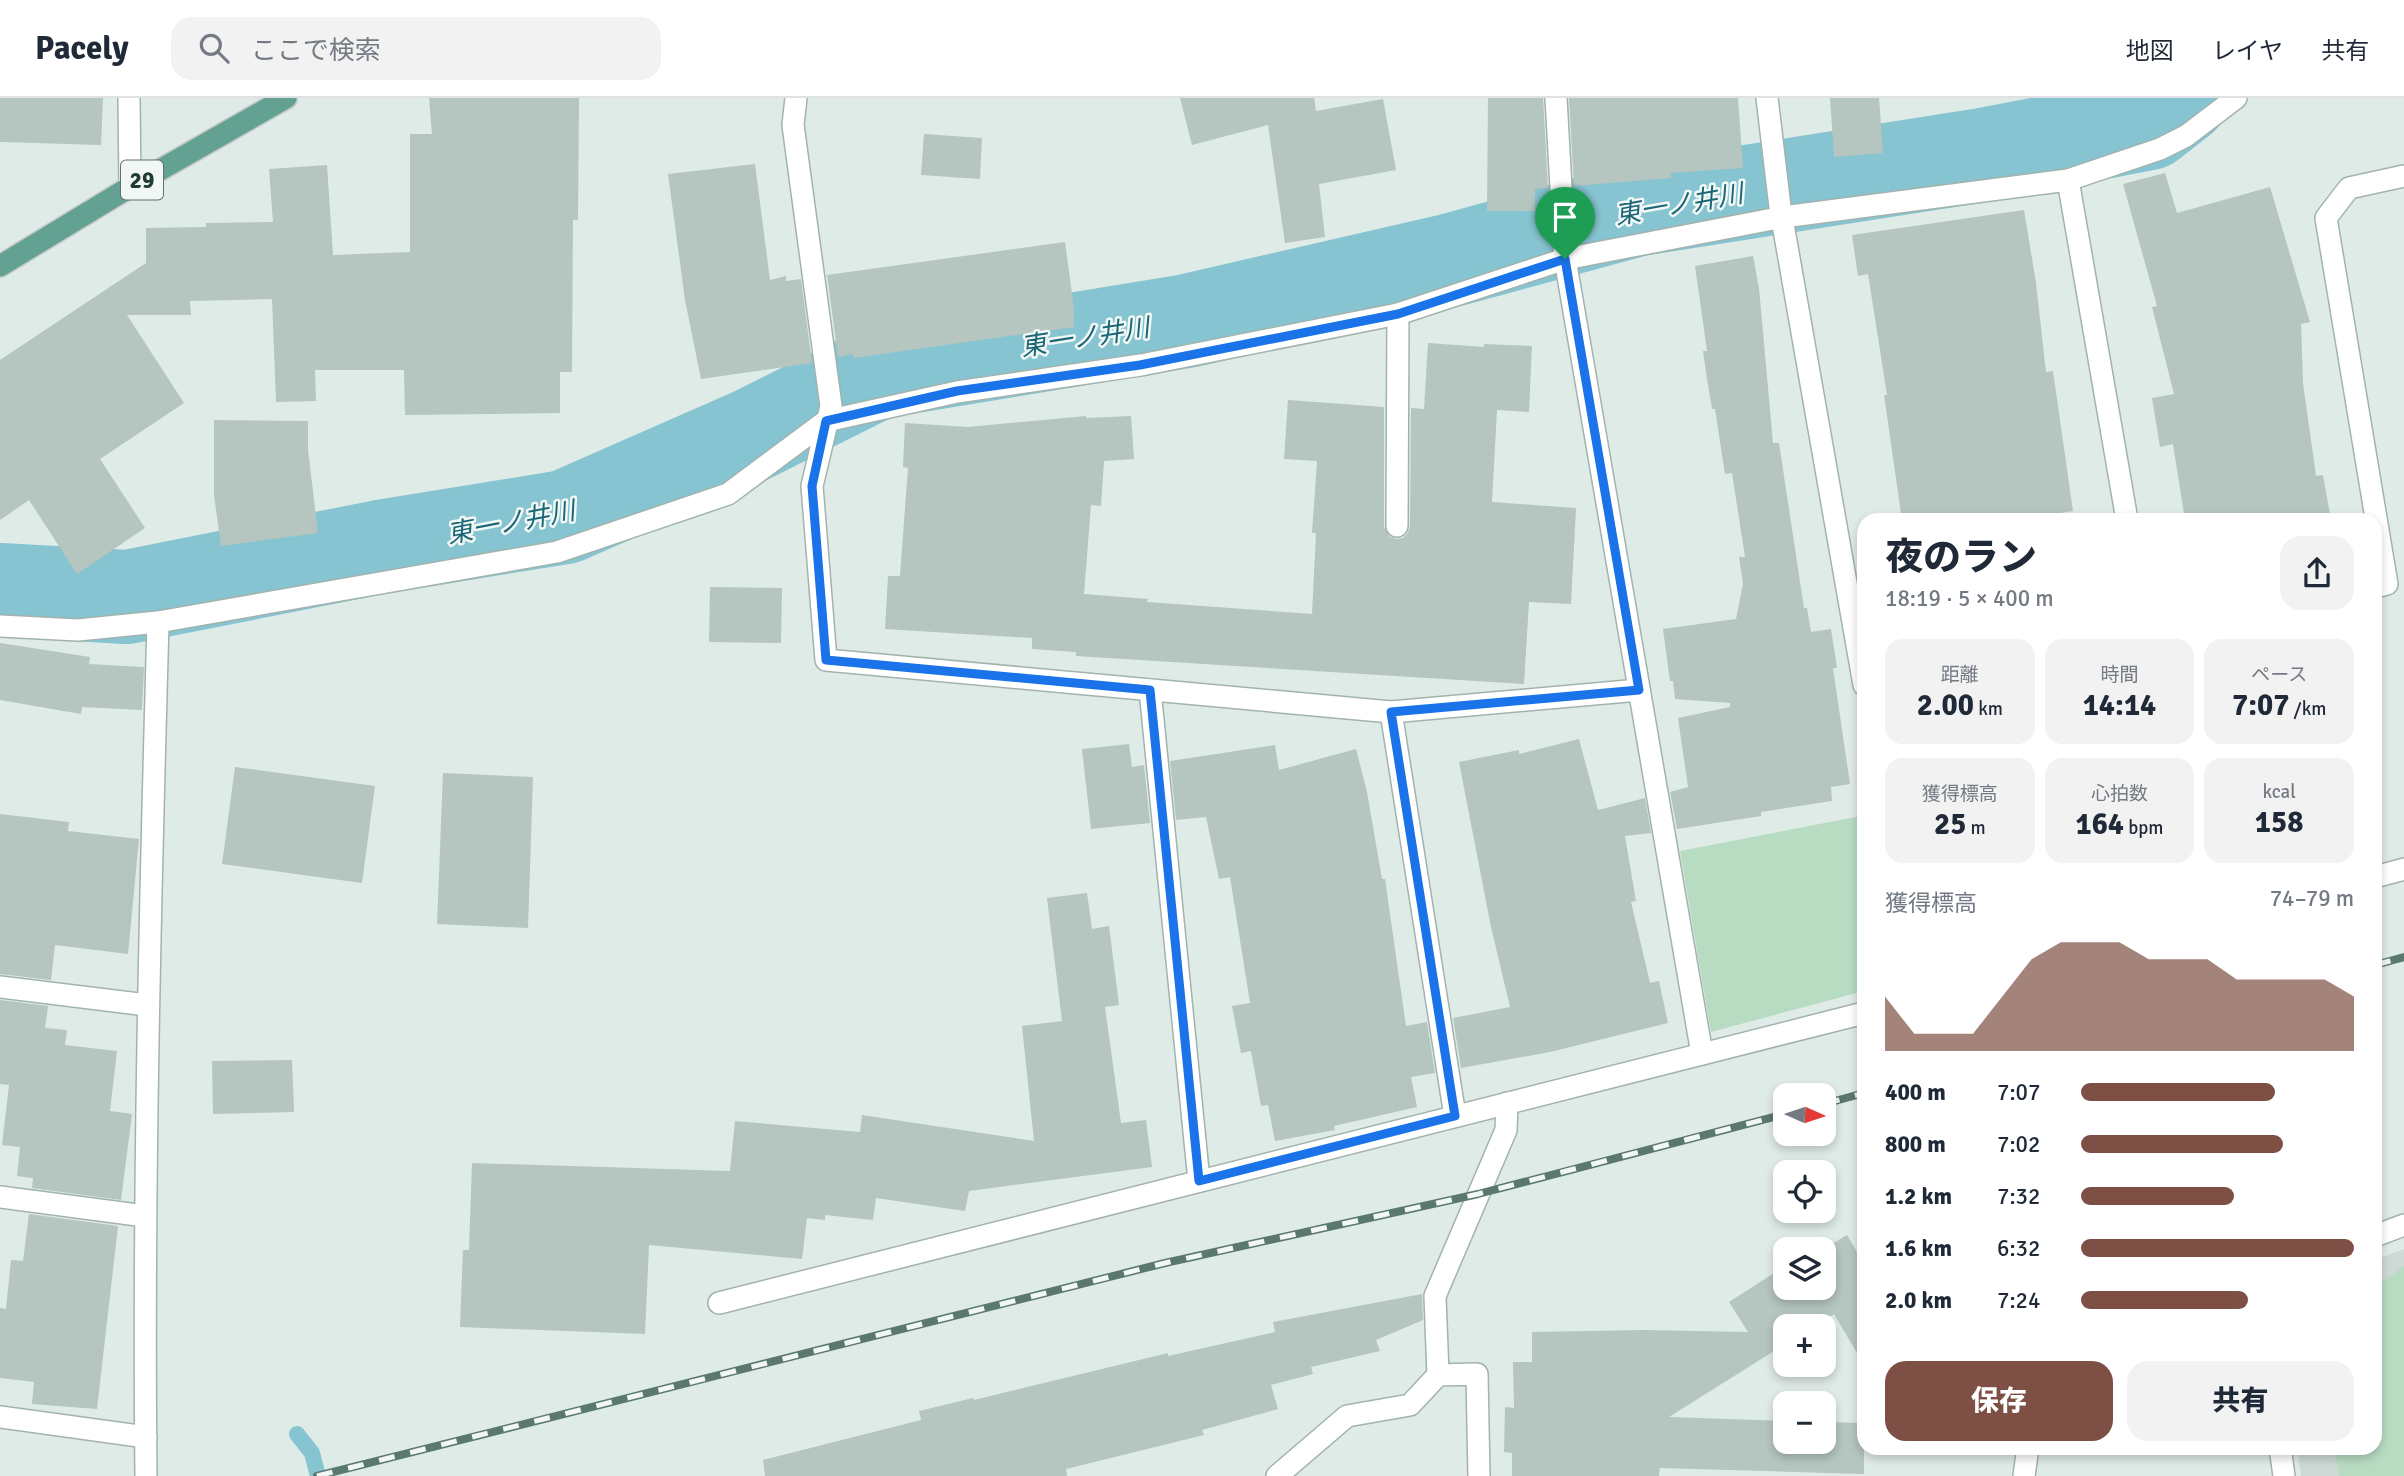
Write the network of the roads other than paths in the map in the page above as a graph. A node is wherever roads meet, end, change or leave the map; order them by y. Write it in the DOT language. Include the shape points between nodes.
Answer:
graph roads {
  1 [pos="129,98"];
  2 [pos="286,98"];
  3 [pos="796,98"];
  4 [pos="1556,98"];
  5 [pos="1767,98"];
  6 [pos="2236,98"];
  7 [pos="2404,176"];
  8 [pos="2068,180"];
  9 [pos="130,187"];
  10 [pos="1782,212"];
  11 [pos="1564,250"];
  12 [pos="0,266"];
  13 [pos="1398,314"];
  14 [pos="829,414"];
  15 [pos="2126,513"];
  16 [pos="2375,513"];
  17 [pos="1397,526"];
  18 [pos="2382,554"];
  19 [pos="2382,585"];
  20 [pos="158,622"];
  21 [pos="0,626"];
  22 [pos="1857,645"];
  23 [pos="1150,690"];
  24 [pos="1639,690"];
  25 [pos="1391,712"];
  26 [pos="2404,869"];
  27 [pos="2382,875"];
  28 [pos="0,987"];
  29 [pos="148,1005"];
  30 [pos="1857,1015"];
  31 [pos="1702,1054"];
  32 [pos="1507,1103"];
  33 [pos="1455,1116"];
  34 [pos="1199,1181"];
  35 [pos="0,1197"];
  36 [pos="145,1216"];
  37 [pos="2404,1226"];
  38 [pos="2382,1234"];
  39 [pos="719,1303"];
  40 [pos="1437,1375"];
  41 [pos="0,1417"];
  42 [pos="146,1437"];
  43 [pos="2027,1455"];
  44 [pos="2281,1455"];
  45 [pos="146,1476"];
  46 [pos="1279,1476"];
  47 [pos="1479,1476"];
  48 [pos="2024,1476"];
  49 [pos="2284,1476"];
  1 -- 9 [label="street"];
  2 -- 9 [label="main road, 29"];
  3 -- 14 [label="street" via="793,125 829,374"];
  4 -- 11 [label="street"];
  5 -- 10 [label="street"];
  6 -- 8 [label="street" via="2160,149"];
  7 -- 16 [label="street" via="2349,188 2326,218"];
  8 -- 10 [label="street"];
  8 -- 15 [label="street"];
  9 -- 12 [label="main road, 29"];
  10 -- 11 [label="street"];
  10 -- 22 [label="street"];
  11 -- 13 [label="street"];
  11 -- 24 [label="street"];
  13 -- 14 [label="street" via="1140,365"];
  13 -- 17 [label="street"];
  14 -- 20 [label="street" via="728,494 557,552"];
  14 -- 23 [label="street" via="812,486 826,660"];
  18 -- 19 [label="street" via="2387,584"];
  20 -- 21 [label="street" via="78,630"];
  20 -- 29 [label="street"];
  23 -- 25 [label="street"];
  23 -- 34 [label="street"];
  24 -- 25 [label="street"];
  24 -- 31 [label="street"];
  25 -- 33 [label="street"];
  26 -- 27 [label="street"];
  28 -- 29 [label="street"];
  29 -- 36 [label="street"];
  30 -- 31 [label="street"];
  31 -- 32 [label="street"];
  32 -- 33 [label="street"];
  32 -- 40 [label="street" via="1506,1130 1436,1296"];
  33 -- 34 [label="street"];
  34 -- 39 [label="street"];
  35 -- 36 [label="street"];
  36 -- 42 [label="street"];
  37 -- 38 [label="street"];
  40 -- 46 [label="street" via="1410,1405 1347,1416"];
  40 -- 47 [label="street" via="1477,1374"];
  41 -- 42 [label="street"];
  42 -- 45 [label="street"];
  43 -- 48 [label="street"];
  44 -- 49 [label="street"];
}
